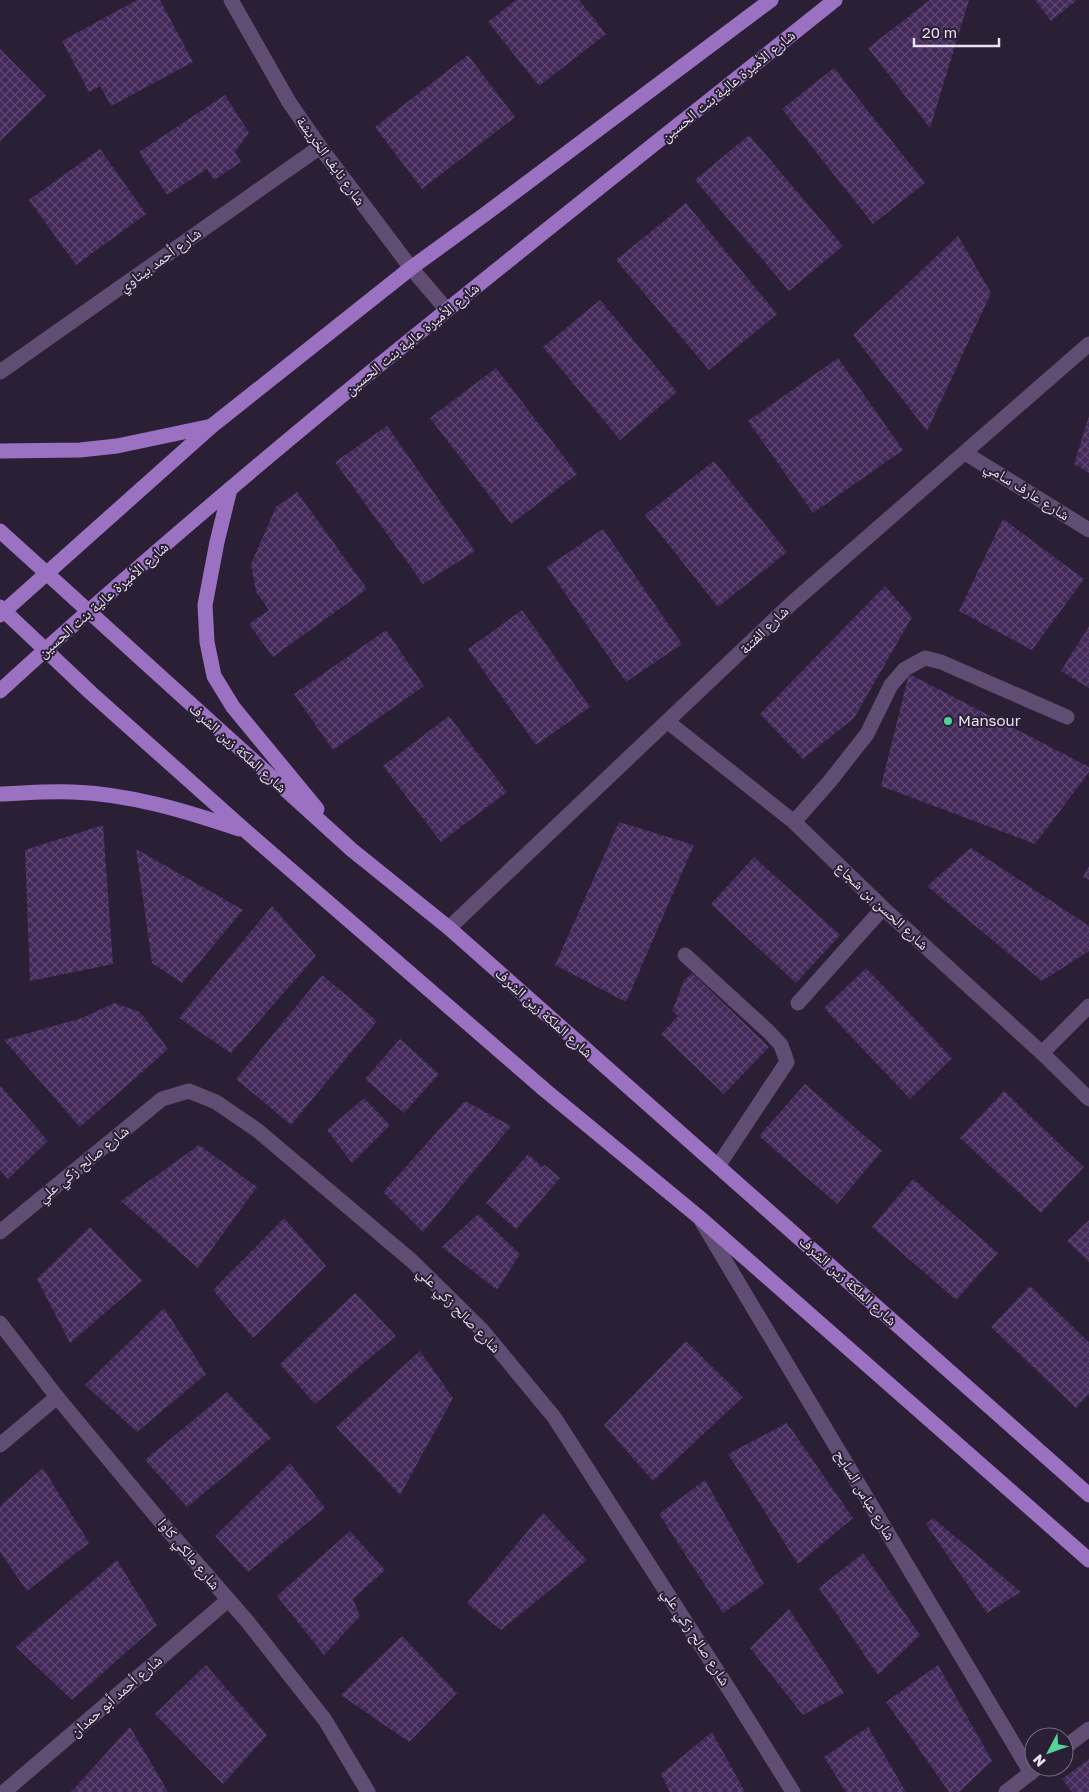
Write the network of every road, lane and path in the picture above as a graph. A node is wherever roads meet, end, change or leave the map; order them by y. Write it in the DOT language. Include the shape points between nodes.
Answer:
graph roads {
  1 [pos="231,0"];
  2 [pos="771,0"];
  3 [pos="835,0"];
  4 [pos="320,147"];
  5 [pos="411,268"];
  6 [pos="447,310"];
  7 [pos="1089,344"];
  8 [pos="0,372"];
  9 [pos="213,425"];
  10 [pos="0,451"];
  11 [pos="964,452"];
  12 [pos="230,489"];
  13 [pos="1089,530"];
  14 [pos="0,531"];
  15 [pos="48,572"];
  16 [pos="2,611"];
  17 [pos="89,611"];
  18 [pos="45,651"];
  19 [pos="0,691"];
  20 [pos="1067,717"];
  21 [pos="668,722"];
  22 [pos="0,794"];
  23 [pos="794,822"];
  24 [pos="247,832"];
  25 [pos="352,850"];
  26 [pos="883,908"];
  27 [pos="449,928"];
  28 [pos="685,955"];
  29 [pos="798,1002"];
  30 [pos="1089,1006"];
  31 [pos="1042,1052"];
  32 [pos="1089,1099"];
  33 [pos="718,1166"];
  34 [pos="700,1218"];
  35 [pos="0,1232"];
  36 [pos="0,1323"];
  37 [pos="57,1397"];
  38 [pos="0,1445"];
  39 [pos="1089,1496"];
  40 [pos="1089,1560"];
  41 [pos="228,1600"];
  42 [pos="1089,1729"];
  43 [pos="1074,1740"];
  44 [pos="1024,1752"];
  45 [pos="1026,1777"];
  46 [pos="4,1792"];
  47 [pos="368,1792"];
  48 [pos="793,1792"];
  49 [pos="1006,1792"];
  1 -- 4 [label="street, شارع نايف الخريشة" via="289,102"];
  2 -- 5 [label="main road"];
  3 -- 6 [label="main road, شارع الأميرة عالية بنت الحسين"];
  4 -- 5 [label="street, شارع نايف الخريشة"];
  4 -- 8 [label="street, شارع أحمد بيتاوي"];
  5 -- 6 [label="street, شارع نايف الخريشة"];
  5 -- 9 [label="main road"];
  6 -- 12 [label="main road, شارع الأميرة عالية بنت الحسين"];
  7 -- 11 [label="street, شارع الفتنة"];
  9 -- 10 [label="main road" via="117,446"];
  9 -- 15 [label="main road"];
  11 -- 13 [label="street, شارع عارف سامي"];
  11 -- 21 [label="street, شارع الفتنة" via="792,603"];
  12 -- 17 [label="main road, شارع الأميرة عالية بنت الحسين"];
  12 -- 25 [label="main road" via="205,605 207,642 214,676 233,707"];
  14 -- 15 [label="main road, شارع الملكة زين الشرف"];
  15 -- 16 [label="main road"];
  15 -- 17 [label="main road, شارع الملكة زين الشرف"];
  16 -- 18 [label="main road"];
  17 -- 18 [label="main road, شارع الأميرة عالية بنت الحسين"];
  17 -- 25 [label="main road, شارع الملكة زين الشرف"];
  18 -- 19 [label="main road, شارع الأميرة عالية بنت الحسين"];
  18 -- 24 [label="main road"];
  20 -- 23 [label="street" via="925,658 905,669 891,685 866,734"];
  21 -- 23 [label="street, شارع الحسن بن شجاع"];
  21 -- 27 [label="street, شارع الفتنة"];
  22 -- 24 [label="main road" via="74,792 106,795 192,814"];
  23 -- 26 [label="street, شارع الحسن بن شجاع"];
  24 -- 34 [label="main road" via="546,1091"];
  25 -- 27 [label="main road, شارع الملكة زين الشرف"];
  26 -- 29 [label="street"];
  26 -- 31 [label="street, شارع الحسن بن شجاع"];
  27 -- 33 [label="main road, شارع الملكة زين الشرف"];
  28 -- 33 [label="street" via="769,1032 781,1046 787,1062"];
  30 -- 31 [label="street"];
  31 -- 32 [label="street, شارع الحسن بن شجاع"];
  33 -- 39 [label="main road, شارع الملكة زين الشرف"];
  34 -- 40 [label="main road"];
  34 -- 44 [label="street, شارع عباس السايح"];
  35 -- 48 [label="street, شارع صالح زكي علي" via="162,1099 189,1092 216,1102 257,1130 412,1261 482,1330 554,1417"];
  36 -- 37 [label="street, شارع مالكي كاوا"];
  37 -- 38 [label="street"];
  37 -- 41 [label="street, شارع مالكي كاوا"];
  41 -- 46 [label="street, شارع أحمد أبو حمدان"];
  41 -- 47 [label="street, شارع مالكي كاوا" via="325,1720"];
  42 -- 43 [label="street"];
  45 -- 49 [label="street, شارع عباس السايح"];
}
